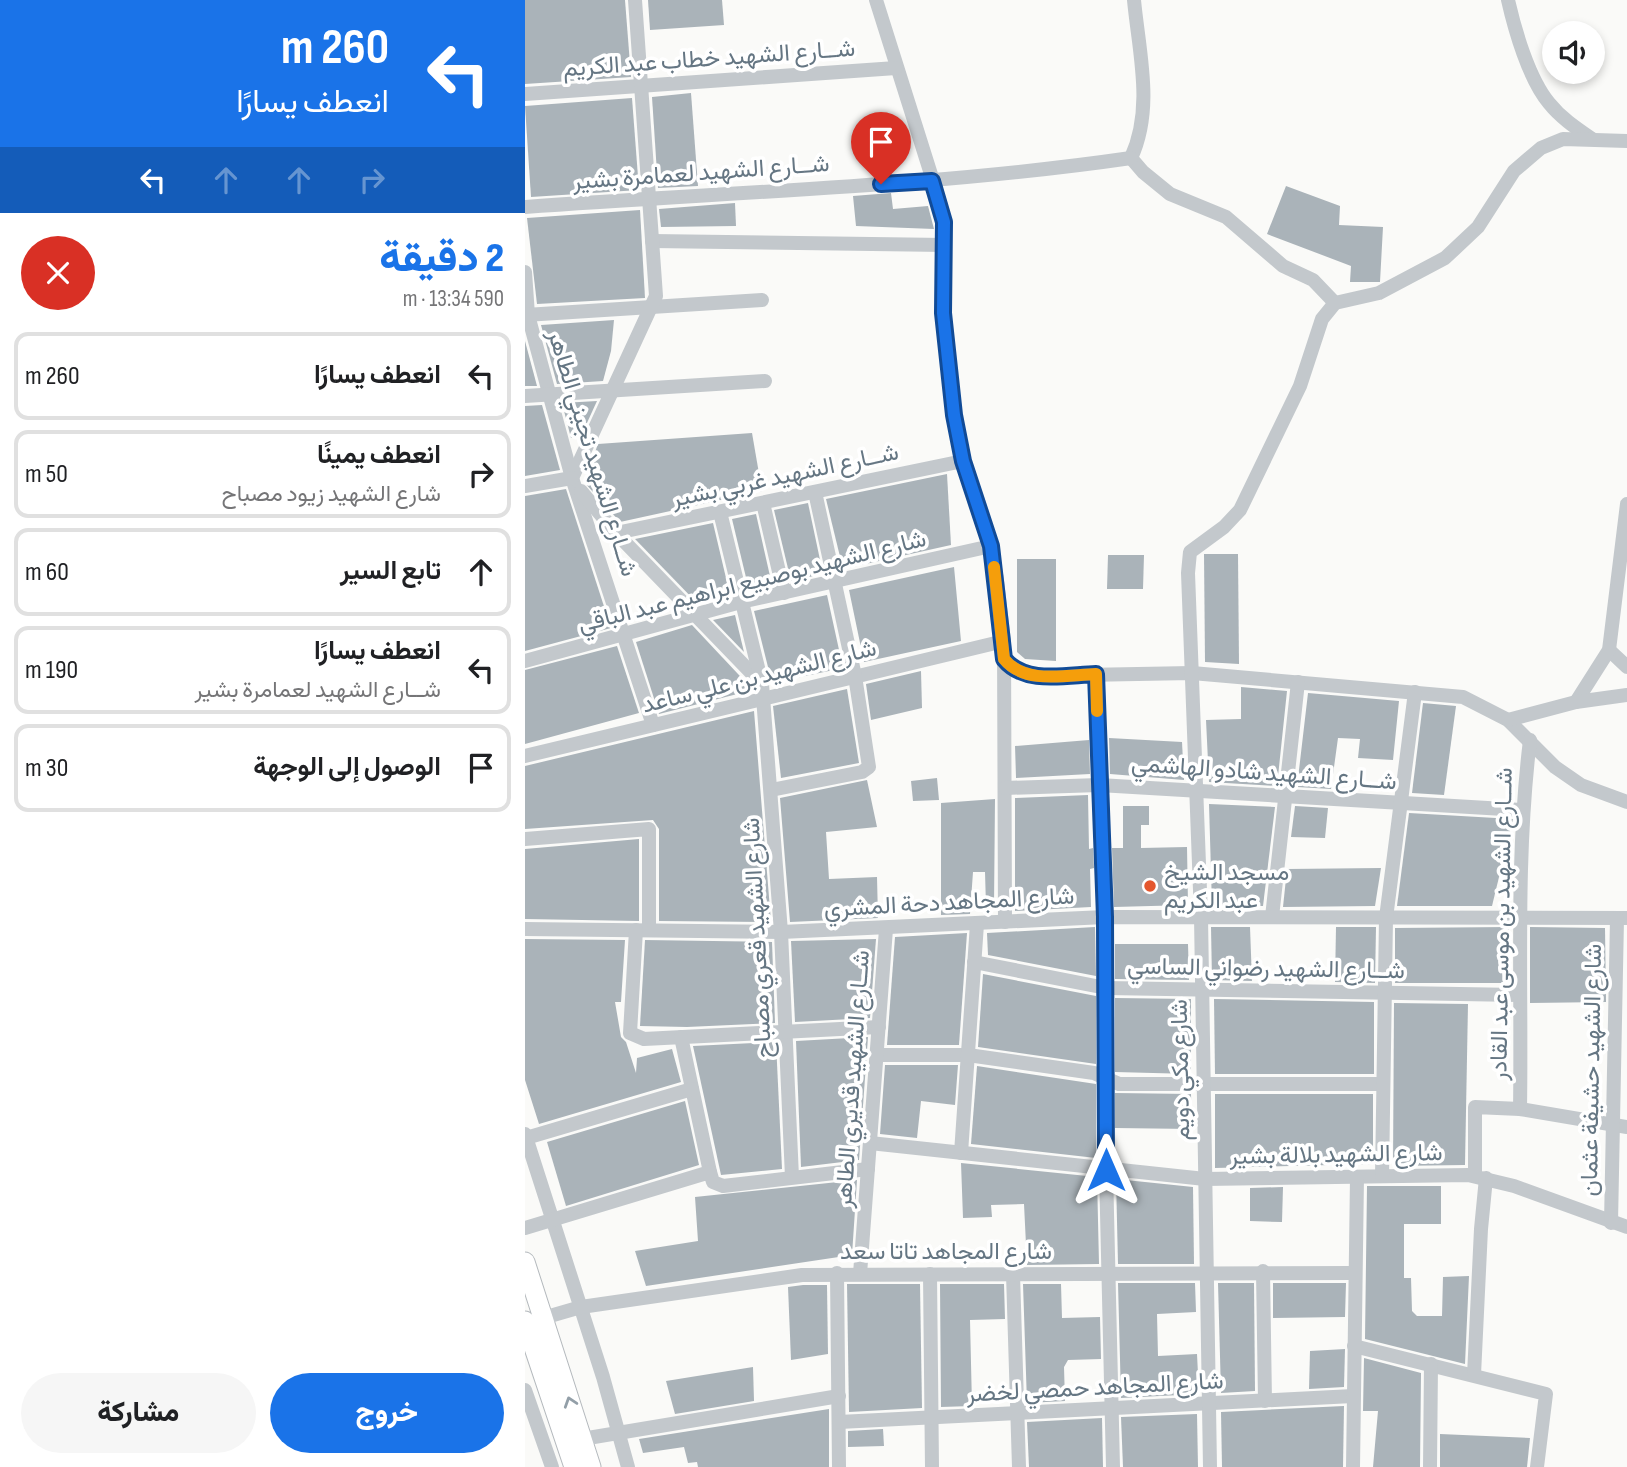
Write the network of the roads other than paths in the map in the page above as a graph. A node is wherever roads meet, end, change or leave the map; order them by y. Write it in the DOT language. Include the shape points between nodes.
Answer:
graph roads {
  1 [pos="635,0"];
  2 [pos="876,0"];
  3 [pos="1134,0"];
  4 [pos="1508,0"];
  5 [pos="896,68"];
  6 [pos="641,86"];
  7 [pos="525,94"];
  8 [pos="1591,139"];
  9 [pos="1627,141"];
  10 [pos="1131,159"];
  11 [pos="932,181"];
  12 [pos="649,198"];
  13 [pos="525,207"];
  14 [pos="652,241"];
  15 [pos="945,246"];
  16 [pos="525,272"];
  17 [pos="762,300"];
  18 [pos="1335,303"];
  19 [pos="653,306"];
  20 [pos="527,315"];
  21 [pos="765,381"];
  22 [pos="613,390"];
  23 [pos="552,394"];
  24 [pos="525,396"];
  25 [pos="963,461"];
  26 [pos="572,478"];
  27 [pos="525,486"];
  28 [pos="815,492"];
  29 [pos="763,503"];
  30 [pos="1627,504"];
  31 [pos="720,512"];
  32 [pos="616,533"];
  33 [pos="991,546"];
  34 [pos="836,581"];
  35 [pos="784,593"];
  36 [pos="741,602"];
  37 [pos="693,614"];
  38 [pos="625,635"];
  39 [pos="1004,641"];
  40 [pos="1609,650"];
  41 [pos="1004,659"];
  42 [pos="525,661"];
  43 [pos="1627,667"];
  44 [pos="1096,674"];
  45 [pos="1192,674"];
  46 [pos="855,676"];
  47 [pos="1298,682"];
  48 [pos="762,691"];
  49 [pos="1415,692"];
  50 [pos="1627,695"];
  51 [pos="1577,702"];
  52 [pos="1509,720"];
  53 [pos="653,725"];
  54 [pos="1530,740"];
  55 [pos="525,756"];
  56 [pos="1098,785"];
  57 [pos="1005,788"];
  58 [pos="771,790"];
  59 [pos="1195,791"];
  60 [pos="1284,795"];
  61 [pos="1627,802"];
  62 [pos="1401,803"];
  63 [pos="1521,810"];
  64 [pos="525,839"];
  65 [pos="1105,917"];
  66 [pos="1201,917"];
  67 [pos="1272,917"];
  68 [pos="1386,918"];
  69 [pos="1519,918"];
  70 [pos="1622,918"];
  71 [pos="1005,922"];
  72 [pos="977,924"];
  73 [pos="525,929"];
  74 [pos="886,929"];
  75 [pos="642,930"];
  76 [pos="781,932"];
  77 [pos="974,962"];
  78 [pos="1106,988"];
  79 [pos="1202,991"];
  80 [pos="1385,992"];
  81 [pos="1518,995"];
  82 [pos="879,1027"];
  83 [pos="786,1032"];
  84 [pos="681,1037"];
  85 [pos="1621,1046"];
  86 [pos="877,1055"];
  87 [pos="968,1055"];
  88 [pos="1106,1080"];
  89 [pos="1203,1082"];
  90 [pos="1383,1084"];
  91 [pos="692,1089"];
  92 [pos="1520,1109"];
  93 [pos="1620,1126"];
  94 [pos="526,1136"];
  95 [pos="870,1143"];
  96 [pos="961,1153"];
  97 [pos="868,1169"];
  98 [pos="1106,1170"];
  99 [pos="710,1172"];
  100 [pos="1382,1175"];
  101 [pos="792,1177"];
  102 [pos="1357,1177"];
  103 [pos="1480,1177"];
  104 [pos="1205,1179"];
  105 [pos="551,1220"];
  106 [pos="1611,1223"];
  107 [pos="1627,1227"];
  108 [pos="525,1228"];
  109 [pos="525,1262"];
  110 [pos="1263,1271"];
  111 [pos="1207,1272"];
  112 [pos="838,1273"];
  113 [pos="1108,1273"];
  114 [pos="1354,1273"];
  115 [pos="860,1274"];
  116 [pos="930,1274"];
  117 [pos="1013,1274"];
  118 [pos="581,1307"];
  119 [pos="534,1320"];
  120 [pos="1354,1346"];
  121 [pos="1431,1364"];
  122 [pos="1474,1375"];
  123 [pos="525,1390"];
  124 [pos="1353,1395"];
  125 [pos="839,1396"];
  126 [pos="1265,1401"];
  127 [pos="1209,1404"];
  128 [pos="1112,1409"];
  129 [pos="1016,1413"];
  130 [pos="931,1419"];
  131 [pos="839,1422"];
  132 [pos="618,1433"];
  133 [pos="582,1439"];
  134 [pos="552,1467"];
  135 [pos="574,1467"];
  136 [pos="591,1467"];
  137 [pos="628,1467"];
  138 [pos="839,1467"];
  139 [pos="932,1467"];
  140 [pos="1019,1467"];
  141 [pos="1113,1467"];
  142 [pos="1210,1467"];
  143 [pos="1353,1467"];
  144 [pos="1430,1467"];
  145 [pos="1537,1467"];
  1 -- 6 [label="street"];
  2 -- 5 [label="street"];
  3 -- 10 [label="street" via="1145,111"];
  4 -- 8 [label="street" via="1522,50 1547,101"];
  5 -- 6 [label="street, شــارع الشهيد خطاب عبد الكريم"];
  5 -- 11 [label="street"];
  6 -- 7 [label="street, شــارع الشهيد خطاب عبد الكريم"];
  6 -- 12 [label="street"];
  8 -- 9 [label="street"];
  8 -- 18 [label="street" via="1563,139 1541,148 1514,171 1478,227 1445,258 1379,292"];
  10 -- 11 [label="street, شــارع الشهيد لعمامرة بشير"];
  10 -- 18 [label="street" via="1170,194 1226,217 1283,266 1313,280"];
  11 -- 12 [label="street, شــارع الشهيد لعمامرة بشير"];
  11 -- 15 [label="street" via="941,206"];
  12 -- 13 [label="street, شــارع الشهيد لعمامرة بشير"];
  12 -- 14 [label="street"];
  14 -- 15 [label="street"];
  14 -- 19 [label="street"];
  15 -- 25 [label="street" via="945,349"];
  16 -- 20 [label="street, شــارع الشهيد تجيني الطاهر"];
  17 -- 19 [label="street"];
  18 -- 45 [label="street, شارع مكي دويم" via="1322,319 1300,386 1240,510 1190,552"];
  19 -- 20 [label="street"];
  19 -- 22 [label="street"];
  20 -- 23 [label="street, شــارع الشهيد تجيني الطاهر"];
  21 -- 22 [label="street"];
  22 -- 23 [label="street"];
  22 -- 26 [label="street"];
  23 -- 24 [label="street"];
  23 -- 26 [label="street, شــارع الشهيد تجيني الطاهر"];
  25 -- 28 [label="street, شــارع الشهيد غربي بشير"];
  25 -- 33 [label="street"];
  26 -- 27 [label="street"];
  26 -- 32 [label="street"];
  26 -- 38 [label="street, شــارع الشهيد تجيني الطاهر"];
  28 -- 29 [label="street, شــارع الشهيد غربي بشير"];
  28 -- 34 [label="street"];
  29 -- 31 [label="street, شــارع الشهيد غربي بشير"];
  29 -- 35 [label="street"];
  30 -- 40 [label="street"];
  31 -- 32 [label="street, شــارع الشهيد غربي بشير"];
  31 -- 36 [label="street, شارع الشهيد قعري مصباح"];
  32 -- 37 [label="street"];
  33 -- 34 [label="street, شارع الشهيد بوصبيع ابراهيم عبد الباقي"];
  33 -- 39 [label="street"];
  34 -- 35 [label="street, شارع الشهيد بوصبيع ابراهيم عبد الباقي"];
  34 -- 46 [label="street"];
  35 -- 36 [label="street, شارع الشهيد بوصبيع ابراهيم عبد الباقي"];
  36 -- 37 [label="street, شارع الشهيد بوصبيع ابراهيم عبد الباقي"];
  36 -- 48 [label="street, شارع الشهيد قعري مصباح"];
  37 -- 38 [label="street, شارع الشهيد بوصبيع ابراهيم عبد الباقي"];
  37 -- 48 [label="street"];
  38 -- 42 [label="street, شارع الشهيد بوصبيع ابراهيم عبد الباقي"];
  38 -- 53 [label="street, شــارع الشهيد تجيني الطاهر"];
  39 -- 41 [label="street"];
  39 -- 46 [label="street, شارع الشهيد بن علي ساعد"];
  40 -- 43 [label="street"];
  40 -- 51 [label="street"];
  41 -- 44 [label="street" via="1029,676"];
  41 -- 57 [label="street"];
  44 -- 45 [label="street"];
  44 -- 56 [label="street"];
  45 -- 47 [label="street"];
  45 -- 59 [label="street, شارع مكي دويم"];
  46 -- 48 [label="street, شارع الشهيد بن علي ساعد"];
  46 -- 58 [label="street" via="869,767"];
  47 -- 49 [label="street"];
  47 -- 60 [label="street"];
  48 -- 53 [label="street, شارع الشهيد بن علي ساعد"];
  48 -- 58 [label="street, شارع الشهيد قعري مصباح"];
  49 -- 52 [label="street" via="1463,697"];
  49 -- 62 [label="street"];
  50 -- 51 [label="street"];
  51 -- 52 [label="street"];
  52 -- 54 [label="street"];
  53 -- 55 [label="street, شارع الشهيد بن علي ساعد"];
  54 -- 61 [label="street" via="1581,785"];
  54 -- 63 [label="street, شــارع الشهيد بن موسى عبد القادر"];
  56 -- 57 [label="street, شــارع الشهيد شادو الهاشمي"];
  56 -- 59 [label="street, شــارع الشهيد شادو الهاشمي"];
  56 -- 65 [label="street"];
  57 -- 71 [label="street"];
  58 -- 76 [label="street, شارع الشهيد قعري مصباح"];
  59 -- 60 [label="street, شــارع الشهيد شادو الهاشمي"];
  59 -- 66 [label="street, شارع مكي دويم"];
  60 -- 62 [label="street, شــارع الشهيد شادو الهاشمي"];
  60 -- 67 [label="street"];
  62 -- 63 [label="street, شــارع الشهيد شادو الهاشمي"];
  62 -- 68 [label="street"];
  63 -- 69 [label="street, شــارع الشهيد بن موسى عبد القادر"];
  64 -- 75 [label="street" via="649,829"];
  65 -- 66 [label="street, شارع المجاهد دحة المشري"];
  65 -- 71 [label="street, شارع المجاهد دحة المشري"];
  65 -- 78 [label="street"];
  66 -- 67 [label="street, شارع المجاهد دحة المشري"];
  66 -- 79 [label="street, شارع مكي دويم"];
  67 -- 68 [label="street, شارع المجاهد دحة المشري"];
  68 -- 69 [label="street, شارع المجاهد دحة المشري"];
  68 -- 80 [label="street"];
  69 -- 70 [label="street, شارع المجاهد دحة المشري"];
  69 -- 81 [label="street, شــارع الشهيد بن موسى عبد القادر"];
  70 -- 85 [label="street, شارع الشهيد حشيفة عثمان"];
  71 -- 72 [label="street, شارع المجاهد دحة المشري"];
  72 -- 74 [label="street, شارع المجاهد دحة المشري"];
  72 -- 77 [label="street"];
  73 -- 75 [label="street, شارع المجاهد دحة المشري"];
  74 -- 76 [label="street, شارع المجاهد دحة المشري"];
  74 -- 82 [label="street, شــارع الشهيد قديري الطاهر"];
  75 -- 76 [label="street, شارع المجاهد دحة المشري"];
  75 -- 84 [label="street" via="630,1033 644,1039"];
  76 -- 83 [label="street, شارع الشهيد قعري مصباح"];
  77 -- 78 [label="street, شــارع الشهيد رضواني الساسي"];
  77 -- 87 [label="street"];
  78 -- 79 [label="street, شــارع الشهيد رضواني الساسي"];
  78 -- 88 [label="street"];
  79 -- 80 [label="street, شــارع الشهيد رضواني الساسي"];
  79 -- 89 [label="street, شارع مكي دويم"];
  80 -- 81 [label="street, شــارع الشهيد رضواني الساسي"];
  80 -- 90 [label="street"];
  81 -- 92 [label="street, شــارع الشهيد بن موسى عبد القادر"];
  82 -- 83 [label="street"];
  82 -- 86 [label="street, شــارع الشهيد قديري الطاهر"];
  83 -- 84 [label="street"];
  83 -- 101 [label="street, شارع الشهيد قعري مصباح"];
  84 -- 91 [label="street"];
  85 -- 93 [label="street, شارع الشهيد حشيفة عثمان"];
  86 -- 87 [label="street"];
  86 -- 95 [label="street, شــارع الشهيد قديري الطاهر"];
  87 -- 88 [label="street" via="1094,1073"];
  87 -- 96 [label="street"];
  88 -- 89 [label="street" via="1119,1084"];
  88 -- 98 [label="street"];
  89 -- 90 [label="street"];
  89 -- 104 [label="street, شارع مكي دويم"];
  90 -- 100 [label="street"];
  91 -- 94 [label="street"];
  91 -- 99 [label="street"];
  92 -- 93 [label="street"];
  92 -- 103 [label="street" via="1475,1107"];
  93 -- 106 [label="street, شارع الشهيد حشيفة عثمان"];
  94 -- 105 [label="street"];
  95 -- 96 [label="street, شارع الشهيد بلالة بشير"];
  95 -- 97 [label="street, شــارع الشهيد قديري الطاهر"];
  96 -- 98 [label="street, شارع الشهيد بلالة بشير"];
  97 -- 101 [label="street"];
  97 -- 115 [label="street, شــارع الشهيد قديري الطاهر"];
  98 -- 104 [label="street, شارع الشهيد بلالة بشير"];
  98 -- 113 [label="street"];
  99 -- 101 [label="street" via="713,1182 723,1186"];
  99 -- 105 [label="street"];
  100 -- 102 [label="street, شارع الشهيد بلالة بشير"];
  100 -- 103 [label="street, شارع الشهيد بلالة بشير"];
  102 -- 104 [label="street, شارع الشهيد بلالة بشير"];
  102 -- 114 [label="street"];
  103 -- 106 [label="street, شارع الشهيد بلالة بشير"];
  103 -- 122 [label="street"];
  104 -- 111 [label="street, شارع مكي دويم"];
  105 -- 108 [label="street"];
  105 -- 118 [label="street"];
  106 -- 107 [label="street, شارع الشهيد بلالة بشير"];
  109 -- 119 [label="highway"];
  110 -- 111 [label="street, شارع المجاهد تاتا سعد"];
  110 -- 114 [label="street, شارع المجاهد تاتا سعد"];
  110 -- 126 [label="street"];
  111 -- 113 [label="street, شارع المجاهد تاتا سعد"];
  111 -- 127 [label="street, شارع مكي دويم"];
  112 -- 115 [label="street, شارع المجاهد تاتا سعد"];
  112 -- 118 [label="street, شارع المجاهد تاتا سعد"];
  112 -- 125 [label="street"];
  113 -- 117 [label="street, شارع المجاهد تاتا سعد"];
  113 -- 128 [label="street"];
  114 -- 120 [label="street"];
  115 -- 116 [label="street, شارع المجاهد تاتا سعد"];
  116 -- 117 [label="street, شارع المجاهد تاتا سعد"];
  116 -- 130 [label="street"];
  117 -- 129 [label="street"];
  118 -- 119 [label="street, شارع المجاهد تاتا سعد"];
  118 -- 132 [label="street"];
  133 -- 119 [label="highway, one-way"];
  119 -- 135 [label="highway"];
  120 -- 121 [label="street"];
  120 -- 124 [label="street"];
  121 -- 122 [label="street"];
  121 -- 144 [label="street"];
  122 -- 145 [label="street" via="1545,1394"];
  123 -- 134 [label="street"];
  124 -- 126 [label="street, شارع المجاهد حمصي لخضر"];
  124 -- 143 [label="street"];
  125 -- 131 [label="street"];
  125 -- 132 [label="street"];
  126 -- 127 [label="street, شارع المجاهد حمصي لخضر"];
  127 -- 128 [label="street, شارع المجاهد حمصي لخضر"];
  127 -- 142 [label="street, شارع مكي دويم"];
  128 -- 129 [label="street, شارع المجاهد حمصي لخضر"];
  128 -- 141 [label="street"];
  129 -- 130 [label="street, شارع المجاهد حمصي لخضر"];
  129 -- 140 [label="street"];
  130 -- 131 [label="street, شارع المجاهد حمصي لخضر"];
  130 -- 139 [label="street"];
  131 -- 138 [label="street"];
  132 -- 133 [label="street"];
  132 -- 137 [label="street"];
  133 -- 136 [label="highway"];
}
